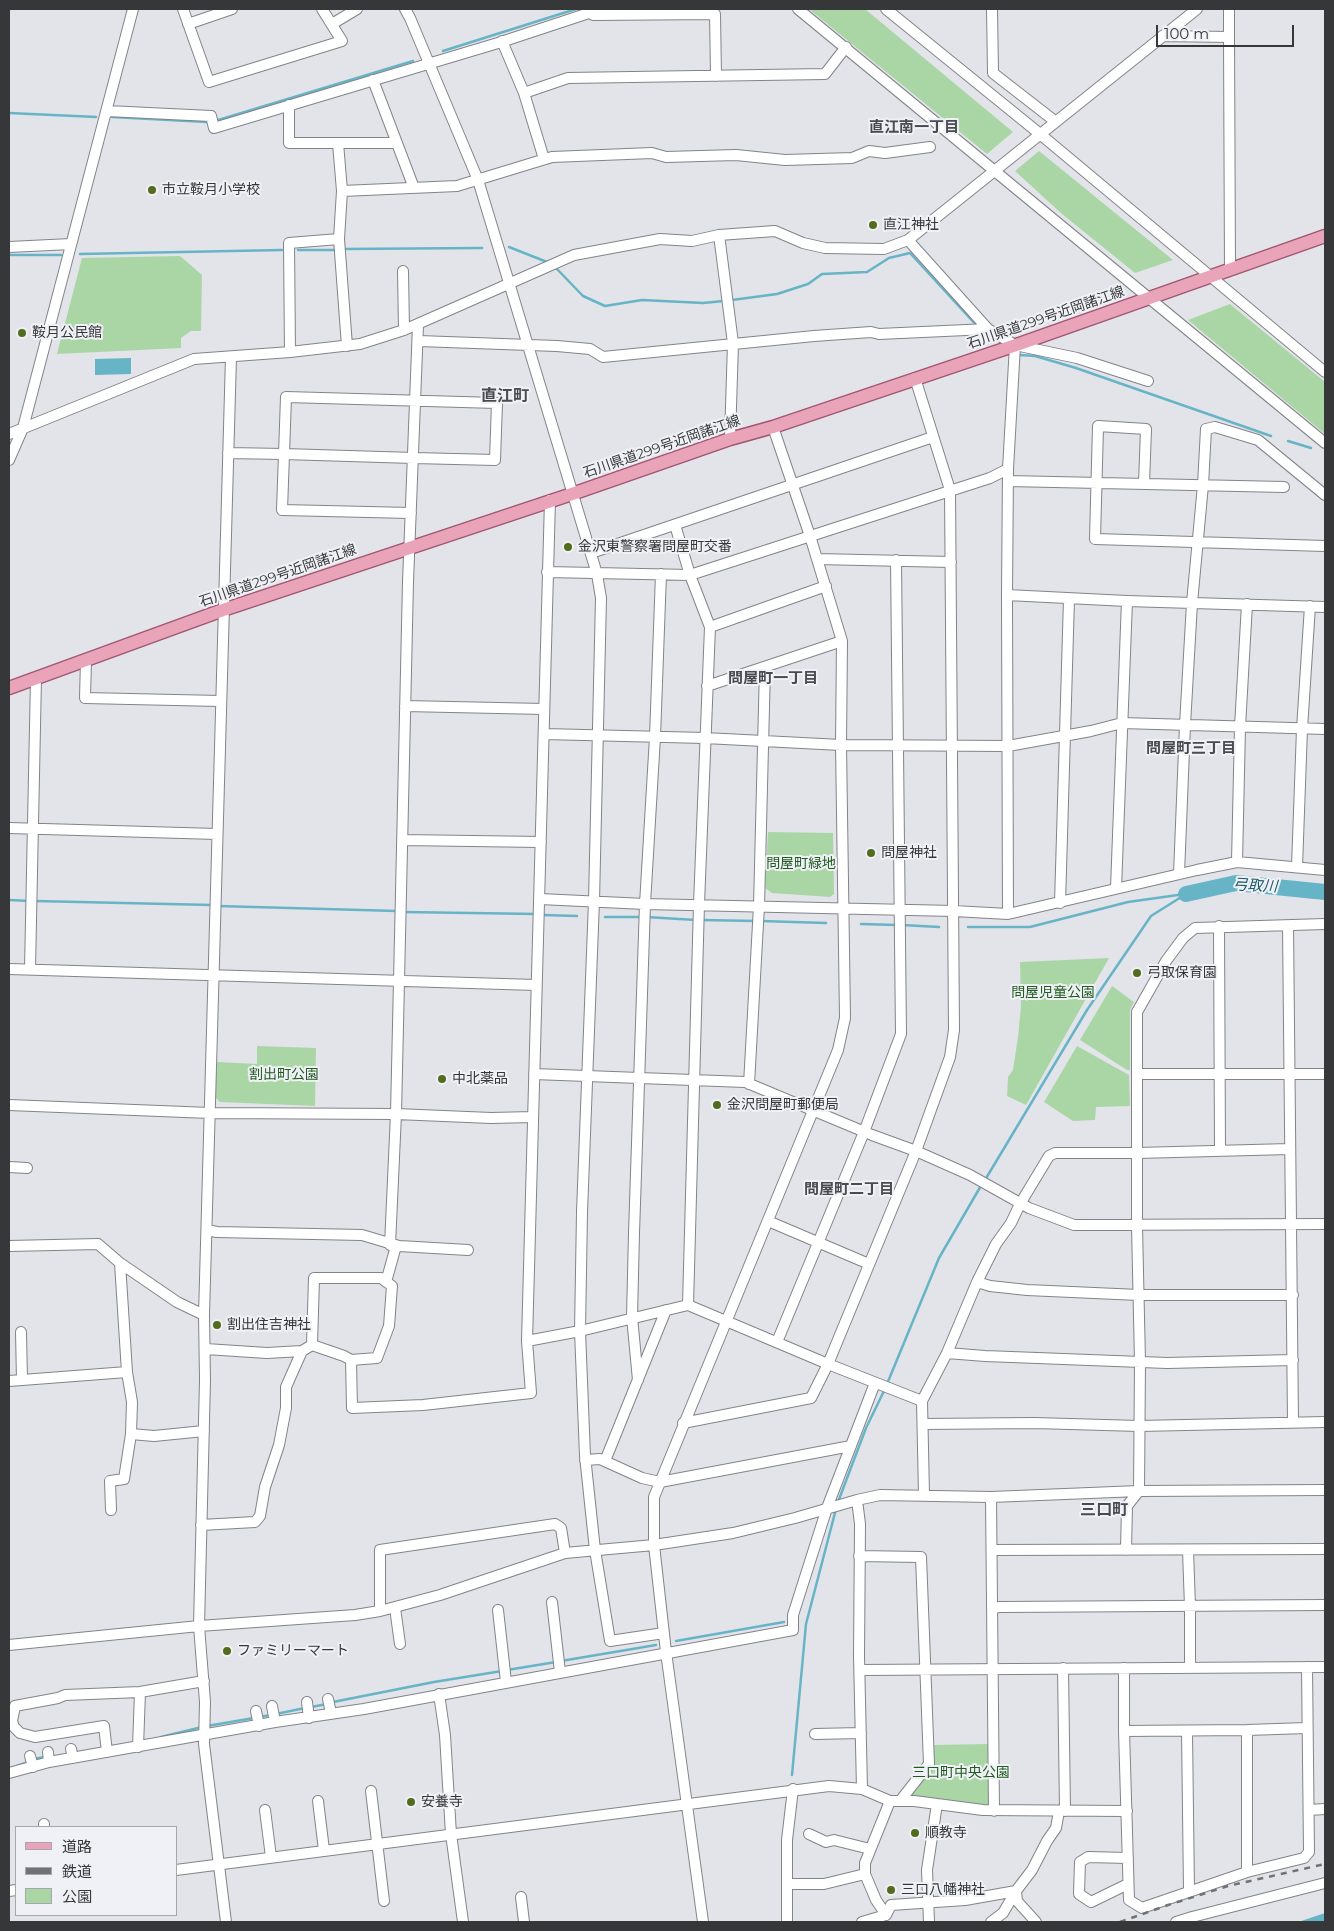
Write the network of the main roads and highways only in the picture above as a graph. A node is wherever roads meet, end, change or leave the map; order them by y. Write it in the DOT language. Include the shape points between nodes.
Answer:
graph roads {
  1 [pos="1325,236"];
  2 [pos="9,688"];
  1 -- 2 [label="main road, 石川県道299号近岡諸江線" via="1015,345 223,610"];
}
